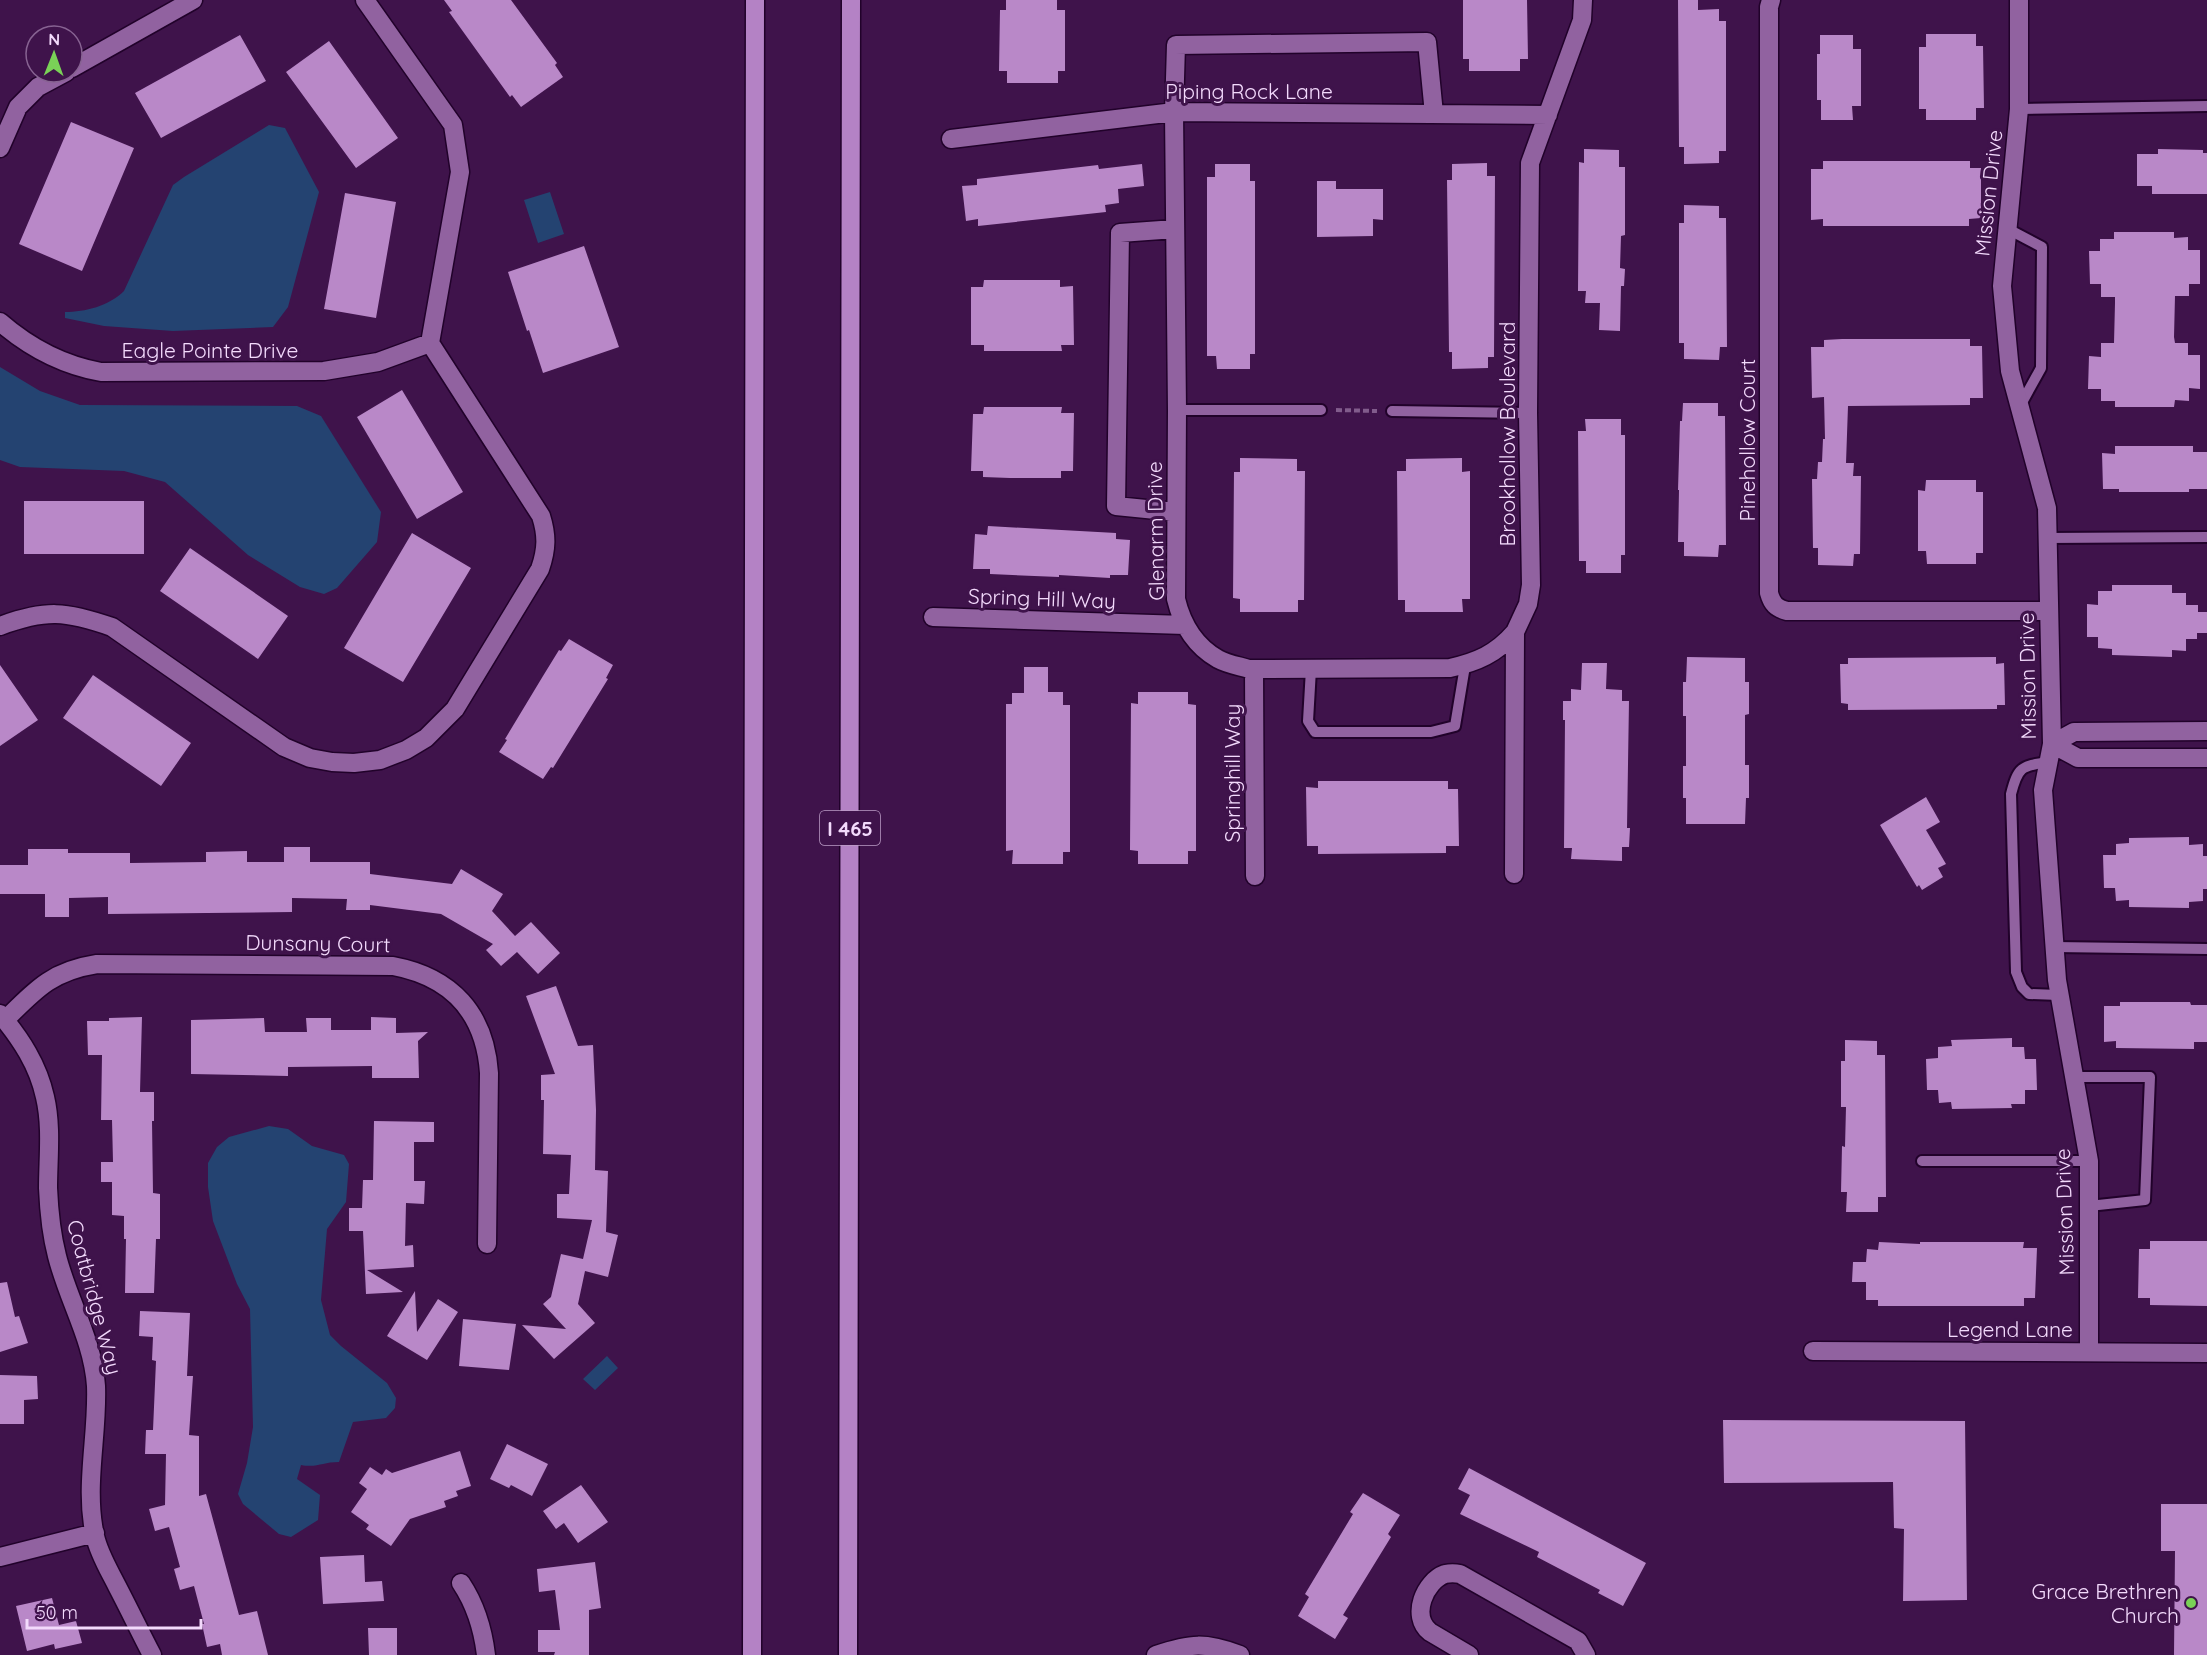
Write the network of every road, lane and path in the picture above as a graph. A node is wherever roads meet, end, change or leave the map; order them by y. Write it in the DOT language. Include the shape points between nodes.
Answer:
graph roads {
  1 [pos="193,0"];
  2 [pos="366,0"];
  3 [pos="755,0"];
  4 [pos="851,0"];
  5 [pos="1583,0"];
  6 [pos="1771,0"];
  7 [pos="2019,0"];
  8 [pos="84,61"];
  9 [pos="44,84"];
  10 [pos="2207,106"];
  11 [pos="2019,109"];
  12 [pos="1174,112"];
  13 [pos="1434,114"];
  14 [pos="1548,115"];
  15 [pos="951,139"];
  16 [pos="0,148"];
  17 [pos="2006,228"];
  18 [pos="1175,229"];
  19 [pos="0,322"];
  20 [pos="430,343"];
  21 [pos="2020,406"];
  22 [pos="1177,410"];
  23 [pos="1321,410"];
  24 [pos="1392,411"];
  25 [pos="1528,413"];
  26 [pos="1176,512"];
  27 [pos="2207,537"];
  28 [pos="2047,538"];
  29 [pos="2048,611"];
  30 [pos="933,617"];
  31 [pos="1185,625"];
  32 [pos="0,626"];
  33 [pos="1515,632"];
  34 [pos="1465,666"];
  35 [pos="1254,669"];
  36 [pos="1311,669"];
  37 [pos="2207,731"];
  38 [pos="2052,744"];
  39 [pos="2207,758"];
  40 [pos="2048,762"];
  41 [pos="1514,874"];
  42 [pos="1255,876"];
  43 [pos="2054,947"];
  44 [pos="2207,949"];
  45 [pos="2060,995"];
  46 [pos="3,1017"];
  47 [pos="2074,1077"];
  48 [pos="1922,1161"];
  49 [pos="2089,1161"];
  50 [pos="2089,1206"];
  51 [pos="487,1244"];
  52 [pos="1814,1351"];
  53 [pos="2089,1352"];
  54 [pos="2207,1353"];
  55 [pos="95,1533"];
  56 [pos="0,1557"];
  57 [pos="460,1583"];
  58 [pos="152,1655"];
  59 [pos="486,1655"];
  60 [pos="752,1655"];
  61 [pos="848,1655"];
  62 [pos="1156,1655"];
  63 [pos="1240,1655"];
  64 [pos="1468,1655"];
  65 [pos="1586,1655"];
  1 -- 8 [label="street"];
  2 -- 20 [label="street" via="453,125 456,137 460,172"];
  3 -- 60 [label="highway"];
  4 -- 61 [label="highway, I 465"];
  5 -- 14 [label="street, Brookhollow Boulevard" via="1582,20"];
  6 -- 29 [label="street, Pinehollow Court" via="1771,600 1787,611"];
  7 -- 11 [label="street, Mission Drive"];
  9 -- 16 [label="street" via="18,107"];
  10 -- 11 [label="lane"];
  11 -- 17 [label="street, Mission Drive"];
  12 -- 13 [label="street, Piping Rock Lane"];
  12 -- 13 [label="street, Glenarm Drive" via="1176,45 1427,42"];
  12 -- 15 [label="street, Piping Rock Lane"];
  12 -- 18 [label="street, Glenarm Drive"];
  13 -- 14 [label="street, Piping Rock Lane"];
  14 -- 25 [label="street, Brookhollow Boulevard" via="1530,163"];
  17 -- 21 [label="street, Mission Drive" via="2002,286 2010,370"];
  17 -- 21 [label="lane" via="2042,247 2041,368"];
  18 -- 22 [label="street, Glenarm Drive"];
  18 -- 26 [label="street" via="1120,233 1116,506"];
  19 -- 20 [label="street, Eagle Pointe Drive" via="51,357 80,369 101,372 324,371 378,362"];
  20 -- 32 [label="street" via="541,516 546,543 540,568 455,709 426,738 406,750 370,761 310,758 284,747 112,627 80,616 47,613 24,616"];
  21 -- 28 [label="street, Mission Drive" via="2046,508"];
  22 -- 23 [label="lane"];
  22 -- 26 [label="street, Glenarm Drive"];
  23 -- 24 [label="path"];
  24 -- 25 [label="lane"];
  25 -- 33 [label="street, Brookhollow Boulevard" via="1531,590"];
  26 -- 31 [label="street, Glenarm Drive" via="1175,588"];
  27 -- 28 [label="lane"];
  28 -- 29 [label="street, Mission Drive"];
  29 -- 38 [label="street, Mission Drive"];
  30 -- 31 [label="street, Spring Hill Way"];
  31 -- 35 [label="street, Glenarm Drive" via="1203,648 1219,659"];
  33 -- 34 [label="street, Glenarm Drive" via="1499,649"];
  33 -- 41 [label="street, Brookhollow Boulevard"];
  34 -- 36 [label="street, Glenarm Drive"];
  34 -- 36 [label="lane" via="1455,726 1431,732 1315,732 1308,721"];
  35 -- 36 [label="street, Glenarm Drive"];
  35 -- 42 [label="street, Springhill Way"];
  37 -- 38 [label="street" via="2074,732"];
  38 -- 39 [label="street" via="2078,758"];
  38 -- 40 [label="street, Mission Drive"];
  40 -- 43 [label="street, Mission Drive" via="2043,790"];
  40 -- 45 [label="lane" via="2028,765 2016,775 2011,794 2016,972 2029,994"];
  43 -- 44 [label="lane"];
  43 -- 45 [label="street, Mission Drive"];
  45 -- 47 [label="street, Mission Drive"];
  46 -- 51 [label="street, Dunsany Court" via="51,978 73,968 97,964 393,966 426,975 462,1000 486,1050"];
  46 -- 55 [label="street, Coatbridge Way" via="26,1047 43,1089 49,1122 51,1226 94,1369 91,1500"];
  47 -- 49 [label="street, Mission Drive"];
  47 -- 50 [label="lane" via="2150,1077 2145,1200"];
  48 -- 49 [label="lane"];
  49 -- 50 [label="street, Mission Drive"];
  50 -- 53 [label="street, Mission Drive"];
  52 -- 53 [label="street, Legend Lane"];
  53 -- 54 [label="street, Legend Lane"];
  55 -- 56 [label="street"];
  55 -- 58 [label="street, Coatbridge Way"];
  57 -- 59 [label="street" via="471,1600"];
  62 -- 63 [label="street" via="1190,1645 1222,1647"];
  64 -- 65 [label="street" via="1430,1632 1419,1613 1434,1582 1447,1573 1460,1574 1578,1641"];
}
